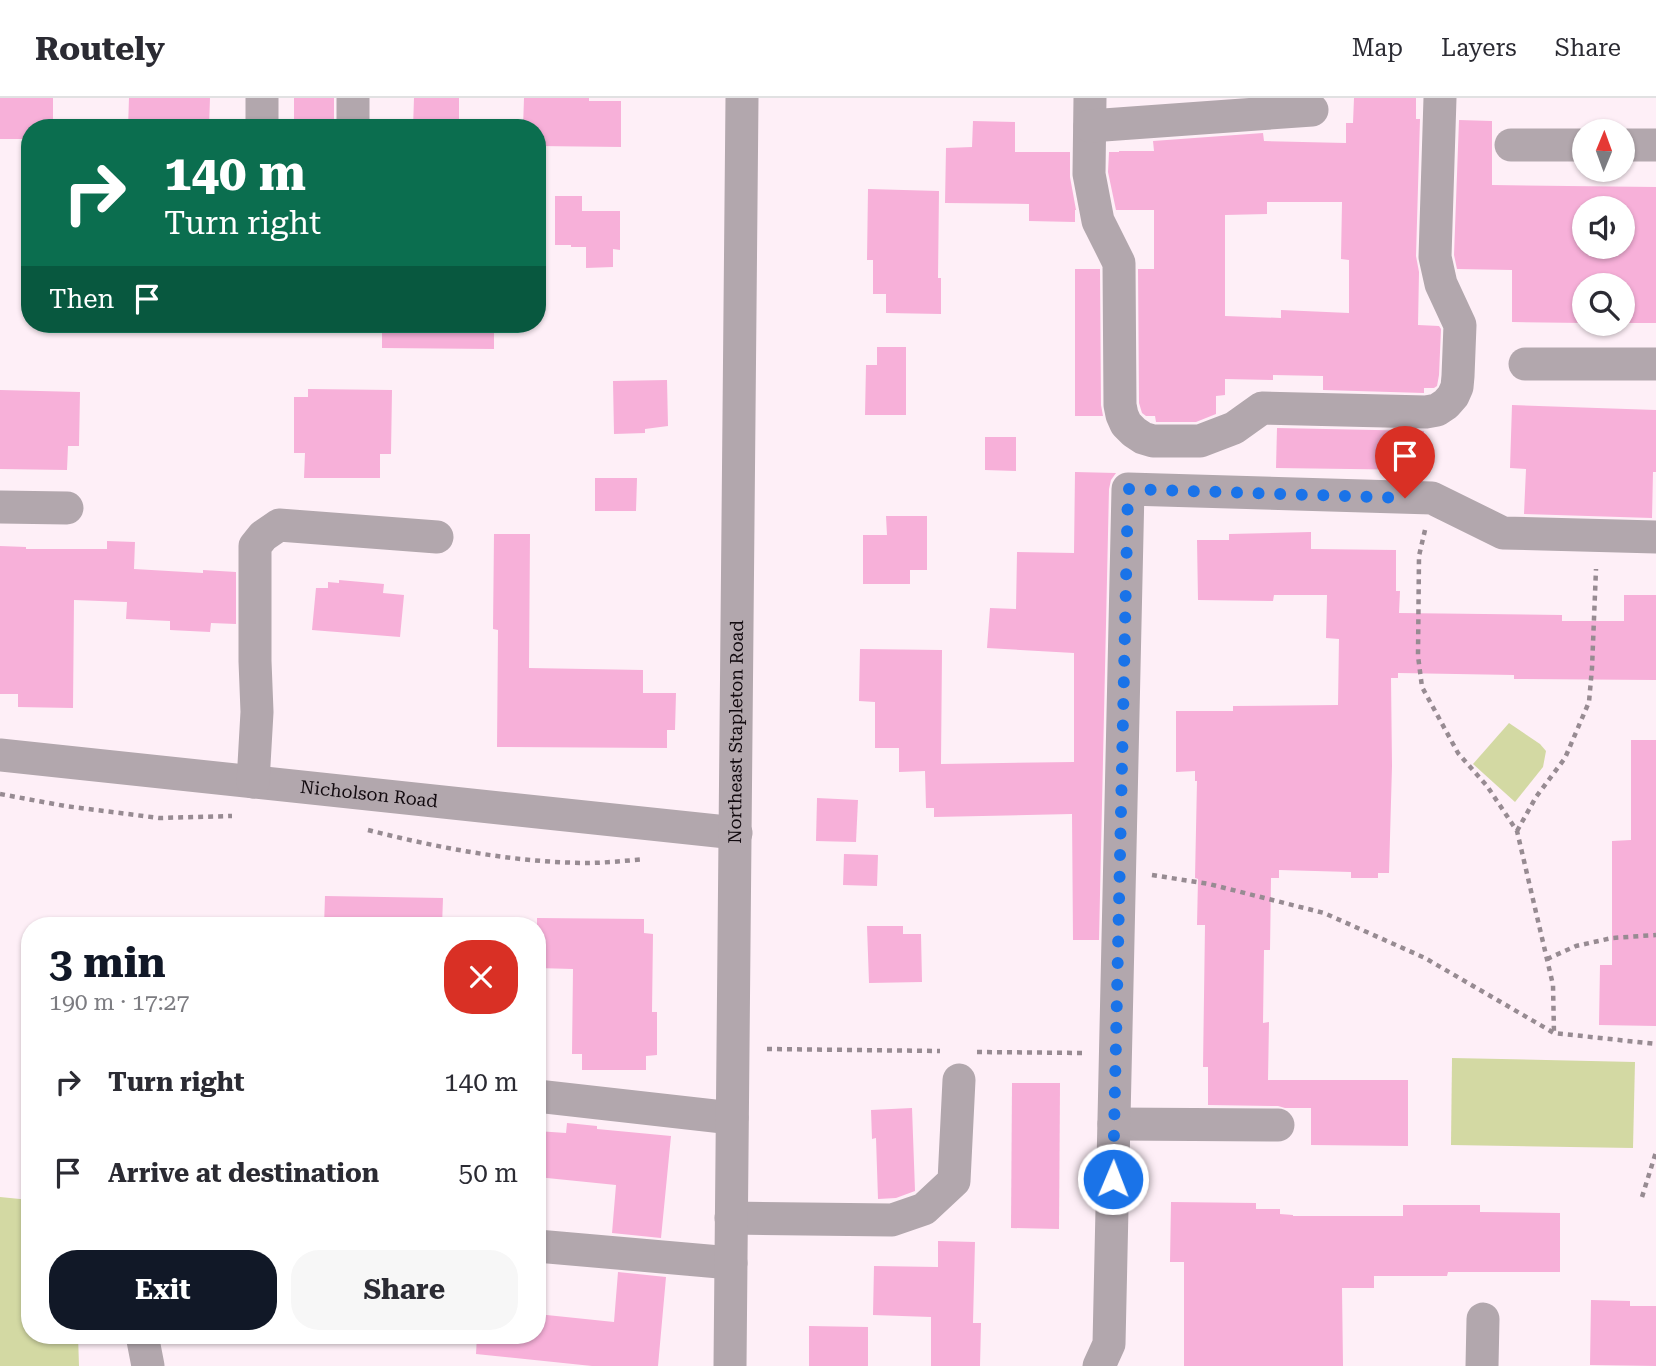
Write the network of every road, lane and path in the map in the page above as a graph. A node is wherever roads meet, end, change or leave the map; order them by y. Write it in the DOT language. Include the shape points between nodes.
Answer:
graph roads {
  1 [pos="262,98"];
  2 [pos="353,98"];
  3 [pos="742,98"];
  4 [pos="1440,98"];
  5 [pos="1312,110"];
  6 [pos="1090,112"];
  7 [pos="262,119"];
  8 [pos="353,119"];
  9 [pos="1511,145"];
  10 [pos="1572,145"];
  11 [pos="1635,145"];
  12 [pos="1656,145"];
  13 [pos="1525,364"];
  14 [pos="1656,364"];
  15 [pos="1432,498"];
  16 [pos="0,507"];
  17 [pos="67,508"];
  18 [pos="1598,535"];
  19 [pos="437,537"];
  20 [pos="1656,537"];
  21 [pos="0,755"];
  22 [pos="253,782"];
  23 [pos="0,794"];
  24 [pos="238,816"];
  25 [pos="362,829"];
  26 [pos="1517,831"];
  27 [pos="736,833"];
  28 [pos="652,859"];
  29 [pos="1120,869"];
  30 [pos="1656,936"];
  31 [pos="1547,959"];
  32 [pos="1554,1033"];
  33 [pos="1656,1044"];
  34 [pos="733,1049"];
  35 [pos="1116,1053"];
  36 [pos="959,1061"];
  37 [pos="546,1097"];
  38 [pos="732,1118"];
  39 [pos="1114,1124"];
  40 [pos="1278,1125"];
  41 [pos="1656,1152"];
  42 [pos="1642,1196"];
  43 [pos="731,1218"];
  44 [pos="546,1246"];
  45 [pos="731,1263"];
  46 [pos="1483,1320"];
  47 [pos="144,1344"];
  48 [pos="148,1366"];
  49 [pos="730,1366"];
  50 [pos="1099,1366"];
  51 [pos="1482,1366"];
  1 -- 7 [label="street"];
  2 -- 8 [label="street"];
  3 -- 27 [label="street, Northeast Stapleton Road"];
  4 -- 6 [label="street" via="1434,257 1460,325 1453,396 1437,410 1426,412 1262,408 1234,428 1200,442 1143,438 1126,425 1122,415 1119,263 1098,221 1089,174"];
  5 -- 6 [label="street"];
  9 -- 10 [label="street"];
  11 -- 12 [label="street"];
  13 -- 14 [label="street"];
  15 -- 18 [label="street" via="1503,533"];
  15 -- 26 [label="path" via="1419,556 1422,687 1458,753"];
  15 -- 29 [label="street" via="1128,489"];
  16 -- 17 [label="street"];
  18 -- 20 [label="street"];
  18 -- 26 [label="path" via="1589,702 1565,758"];
  19 -- 22 [label="street" via="279,525 255,546"];
  21 -- 22 [label="street, Nicholson Road"];
  22 -- 27 [label="street, Nicholson Road"];
  23 -- 24 [label="path" via="159,818"];
  25 -- 28 [label="path" via="492,856 585,863"];
  26 -- 31 [label="path"];
  27 -- 34 [label="street, Northeast Stapleton Road"];
  29 -- 32 [label="path" via="1209,884 1324,913 1425,958"];
  29 -- 35 [label="street"];
  30 -- 31 [label="path" via="1600,940"];
  31 -- 32 [label="path" via="1553,985"];
  32 -- 33 [label="path"];
  34 -- 36 [label="path"];
  34 -- 38 [label="street, Northeast Stapleton Road"];
  35 -- 36 [label="path"];
  35 -- 39 [label="street"];
  36 -- 43 [label="street" via="954,1181 924,1209 892,1220"];
  37 -- 38 [label="street"];
  38 -- 43 [label="street, Northeast Stapleton Road"];
  39 -- 40 [label="street"];
  39 -- 50 [label="street" via="1109,1344"];
  41 -- 42 [label="path"];
  43 -- 45 [label="street, Northeast Stapleton Road"];
  44 -- 45 [label="street"];
  45 -- 49 [label="street, Northeast Stapleton Road"];
  46 -- 51 [label="street"];
  47 -- 48 [label="street"];
}
